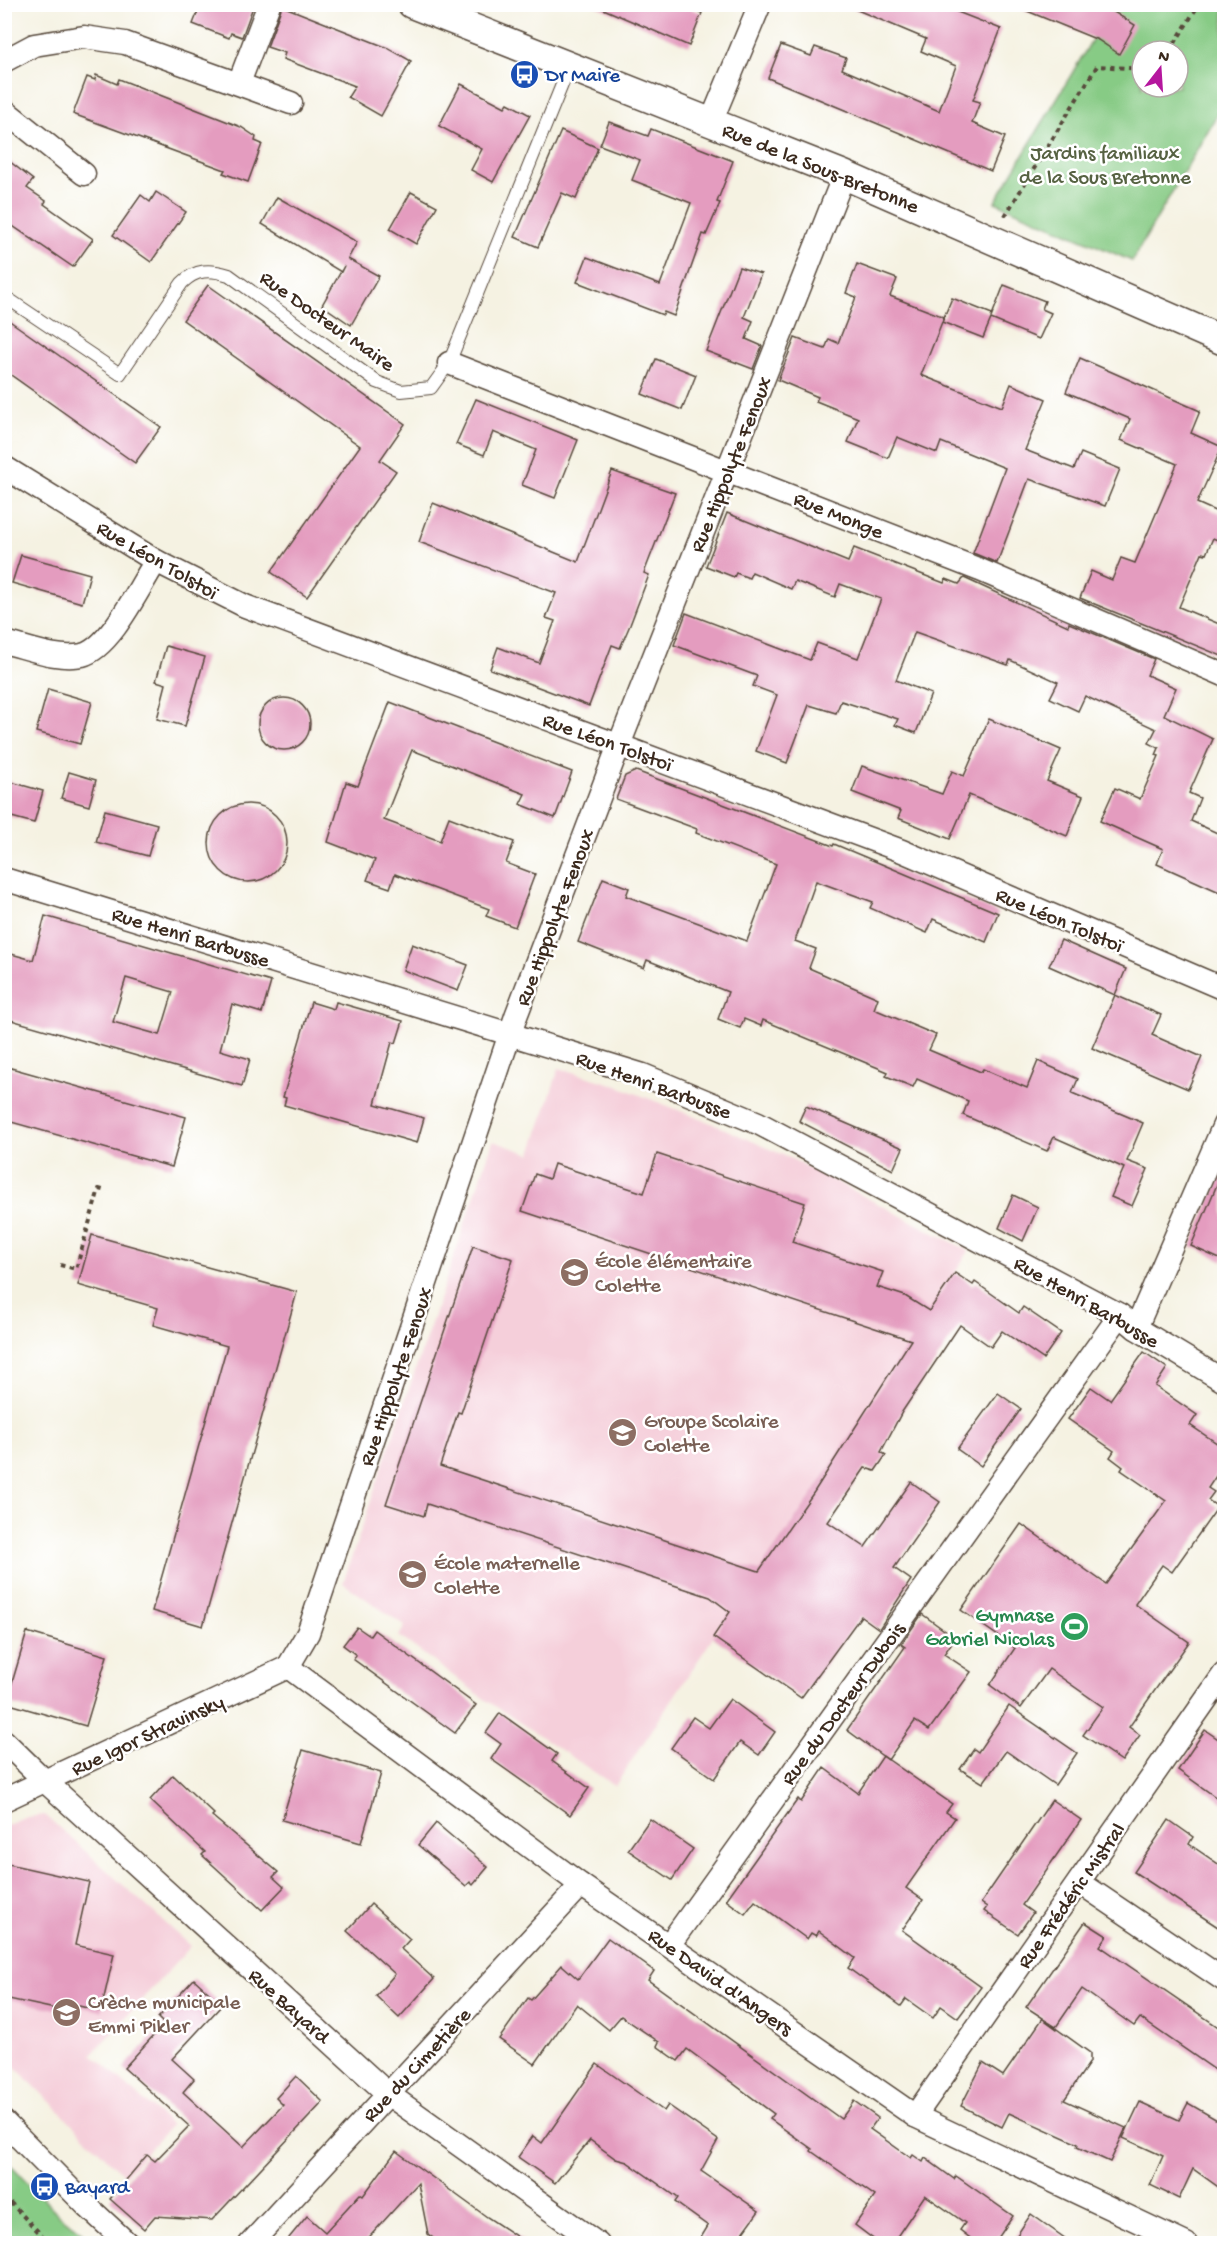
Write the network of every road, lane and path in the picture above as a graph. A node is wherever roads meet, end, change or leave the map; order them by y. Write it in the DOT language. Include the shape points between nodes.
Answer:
graph roads {
  1 [pos="269,4"];
  2 [pos="412,4"];
  3 [pos="760,4"];
  4 [pos="1199,4"];
  5 [pos="1177,39"];
  6 [pos="4,61"];
  7 [pos="570,65"];
  8 [pos="1130,68"];
  9 [pos="239,83"];
  10 [pos="291,103"];
  11 [pos="4,110"];
  12 [pos="711,122"];
  13 [pos="84,174"];
  14 [pos="844,174"];
  15 [pos="990,238"];
  16 [pos="4,296"];
  17 [pos="1224,341"];
  18 [pos="448,363"];
  19 [pos="4,467"];
  20 [pos="727,470"];
  21 [pos="156,561"];
  22 [pos="4,642"];
  23 [pos="1224,675"];
  24 [pos="619,745"];
  25 [pos="4,879"];
  26 [pos="1224,989"];
  27 [pos="510,1034"];
  28 [pos="1224,1125"];
  29 [pos="106,1191"];
  30 [pos="60,1265"];
  31 [pos="1128,1321"];
  32 [pos="1224,1381"];
  33 [pos="288,1667"];
  34 [pos="1224,1674"];
  35 [pos="4,1741"];
  36 [pos="46,1782"];
  37 [pos="4,1800"];
  38 [pos="1079,1882"];
  39 [pos="581,1885"];
  40 [pos="669,1945"];
  41 [pos="1224,1980"];
  42 [pos="388,2094"];
  43 [pos="915,2116"];
  44 [pos="4,2122"];
  45 [pos="4,2196"];
  46 [pos="50,2244"];
  47 [pos="128,2244"];
  48 [pos="250,2244"];
  49 [pos="598,2244"];
  50 [pos="1186,2244"];
  1 -- 9 [label="street"];
  2 -- 7 [label="street, Rue de la Sous-Bretonne"];
  3 -- 12 [label="street"];
  4 -- 5 [label="path"];
  6 -- 9 [label="street" via="34,45 84,37 125,43"];
  7 -- 12 [label="street, Rue de la Sous-Bretonne"];
  7 -- 18 [label="lane, Rue Docteur Maire"];
  8 -- 15 [label="path" via="1097,66"];
  9 -- 10 [label="street"];
  11 -- 13 [label="street"];
  12 -- 14 [label="street, Rue de la Sous-Bretonne"];
  14 -- 15 [label="street, Rue de la Sous-Bretonne"];
  14 -- 20 [label="street, Rue Hippolyte Fenoux"];
  15 -- 17 [label="street, Rue de la Sous-Bretonne"];
  16 -- 18 [label="lane, Rue Docteur Maire" via="120,375 182,283 192,273 214,270 229,275 376,382 401,391 431,388"];
  18 -- 20 [label="street, Rue Monge"];
  19 -- 21 [label="street, Rue Léon Tolstoï"];
  20 -- 23 [label="street, Rue Monge" via="980,570"];
  20 -- 24 [label="street, Rue Hippolyte Fenoux"];
  21 -- 22 [label="street" via="100,646 84,654 52,655"];
  21 -- 24 [label="street, Rue Léon Tolstoï" via="245,606"];
  24 -- 26 [label="street, Rue Léon Tolstoï" via="902,851"];
  24 -- 27 [label="street, Rue Hippolyte Fenoux"];
  25 -- 27 [label="street, Rue Henri Barbusse"];
  27 -- 31 [label="street, Rue Henri Barbusse" via="643,1075 758,1124"];
  27 -- 33 [label="street, Rue Hippolyte Fenoux" via="308,1633"];
  28 -- 31 [label="street, Rue du Docteur Dubois"];
  29 -- 30 [label="path" via="99,1189 76,1269"];
  31 -- 32 [label="street, Rue Henri Barbusse"];
  31 -- 40 [label="street, Rue du Docteur Dubois"];
  33 -- 36 [label="street, Rue Igor Stravinsky"];
  33 -- 39 [label="street, Rue David d'Angers"];
  34 -- 38 [label="street, Rue Frédéric Mistral"];
  35 -- 36 [label="street, Rue Bayard"];
  36 -- 37 [label="street, Rue Igor Stravinsky"];
  36 -- 42 [label="street, Rue Bayard"];
  38 -- 41 [label="street"];
  38 -- 43 [label="street, Rue Frédéric Mistral"];
  39 -- 40 [label="street, Rue David d'Angers"];
  39 -- 42 [label="street, Rue du Cimetière"];
  40 -- 43 [label="street, Rue David d'Angers"];
  42 -- 48 [label="street, Rue du Cimetière"];
  42 -- 49 [label="street, Rue Bayard"];
  43 -- 50 [label="street, Rue David d'Angers"];
  44 -- 47 [label="street"];
  45 -- 46 [label="path"];
}
